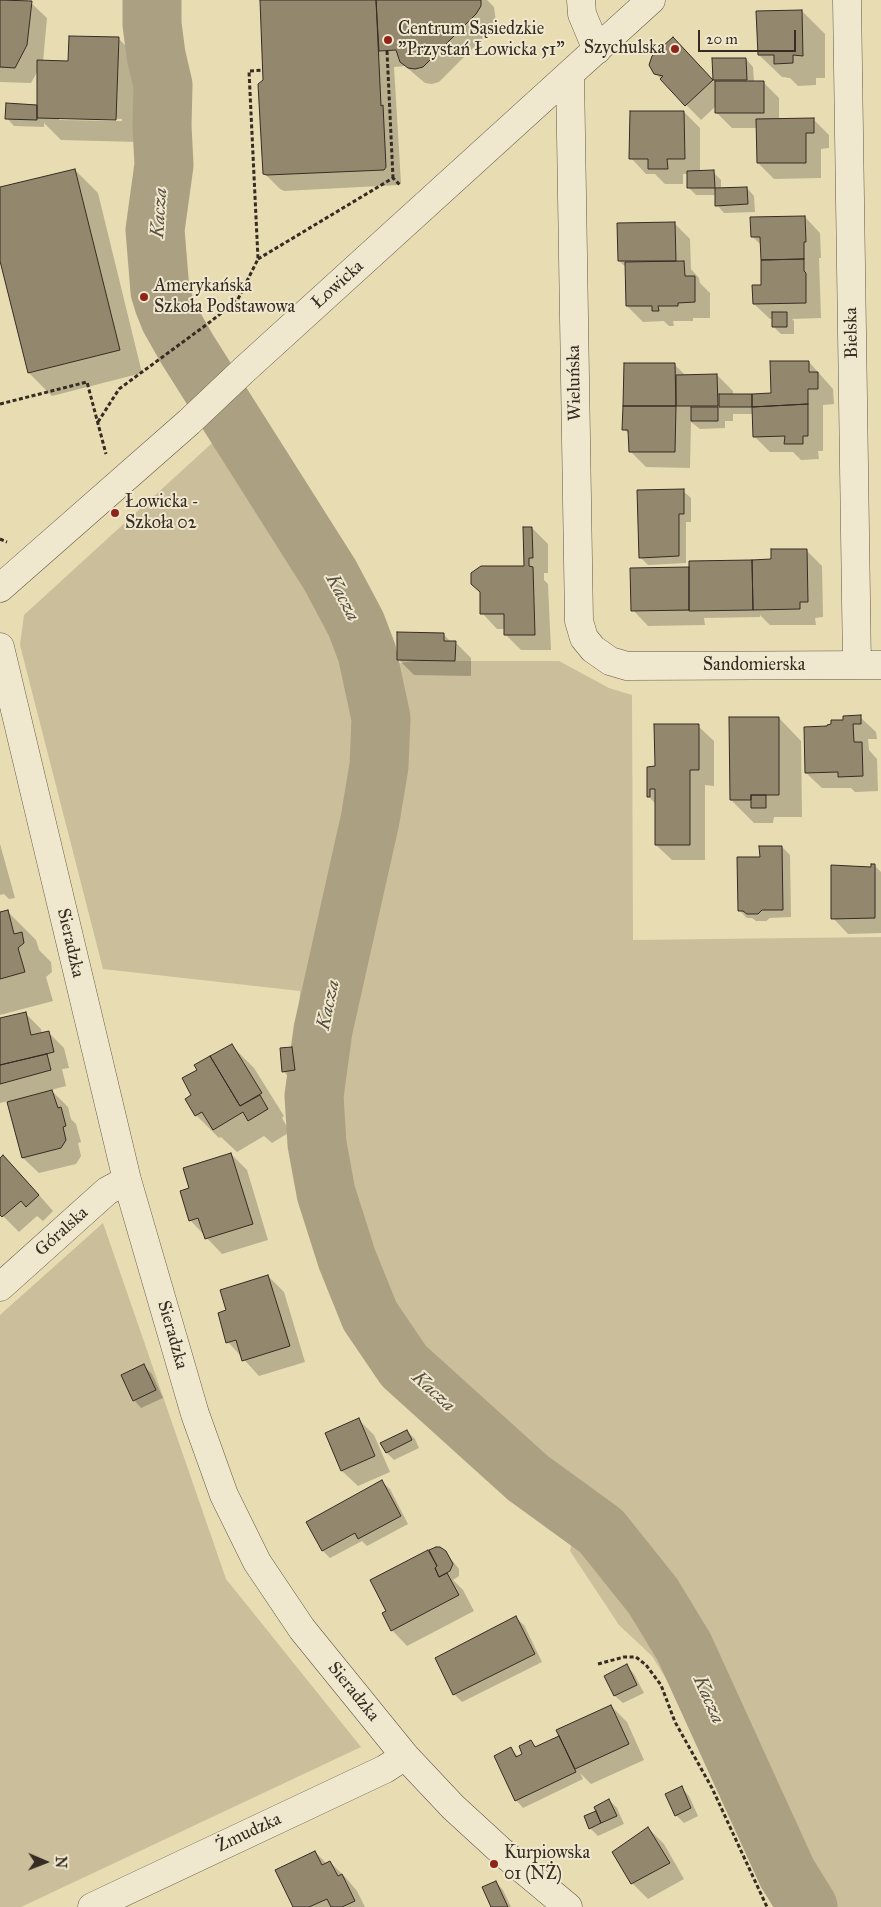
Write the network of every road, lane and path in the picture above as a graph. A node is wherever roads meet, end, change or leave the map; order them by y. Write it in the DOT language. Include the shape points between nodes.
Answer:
graph roads {
  1 [pos="581,0"];
  2 [pos="652,0"];
  3 [pos="847,0"];
  4 [pos="597,50"];
  5 [pos="387,51"];
  6 [pos="263,70"];
  7 [pos="570,74"];
  8 [pos="393,178"];
  9 [pos="405,189"];
  10 [pos="258,259"];
  11 [pos="0,404"];
  12 [pos="98,422"];
  13 [pos="108,460"];
  14 [pos="0,588"];
  15 [pos="0,647"];
  16 [pos="869,665"];
  17 [pos="627,666"];
  18 [pos="127,1180"];
  19 [pos="0,1287"];
  20 [pos="598,1664"];
  21 [pos="405,1756"];
  22 [pos="92,1907"];
  23 [pos="568,1907"];
  24 [pos="767,1907"];
  1 -- 4 [label="street" via="584,20"];
  2 -- 4 [label="street, Łowicka"];
  3 -- 16 [label="street, Bielska"];
  4 -- 7 [label="street, Łowicka"];
  5 -- 8 [label="path"];
  6 -- 10 [label="path" via="249,71"];
  7 -- 14 [label="street, Łowicka" via="189,422"];
  7 -- 17 [label="street, Wieluńska" via="579,621 584,638 593,648 610,662"];
  8 -- 9 [label="path"];
  8 -- 10 [label="path"];
  10 -- 12 [label="path" via="236,301 119,389"];
  11 -- 12 [label="path" via="87,382"];
  12 -- 13 [label="path"];
  15 -- 18 [label="street, Sieradzka"];
  16 -- 17 [label="street, Sandomierska"];
  18 -- 19 [label="street, Góralska" via="107,1191"];
  18 -- 21 [label="street, Sieradzka" via="195,1414 224,1495 257,1562 302,1629"];
  20 -- 24 [label="path" via="624,1656 636,1657 661,1685 675,1722 712,1788"];
  21 -- 22 [label="street, Żmudzka" via="385,1770"];
  21 -- 23 [label="street, Sieradzka" via="453,1807"];
}
